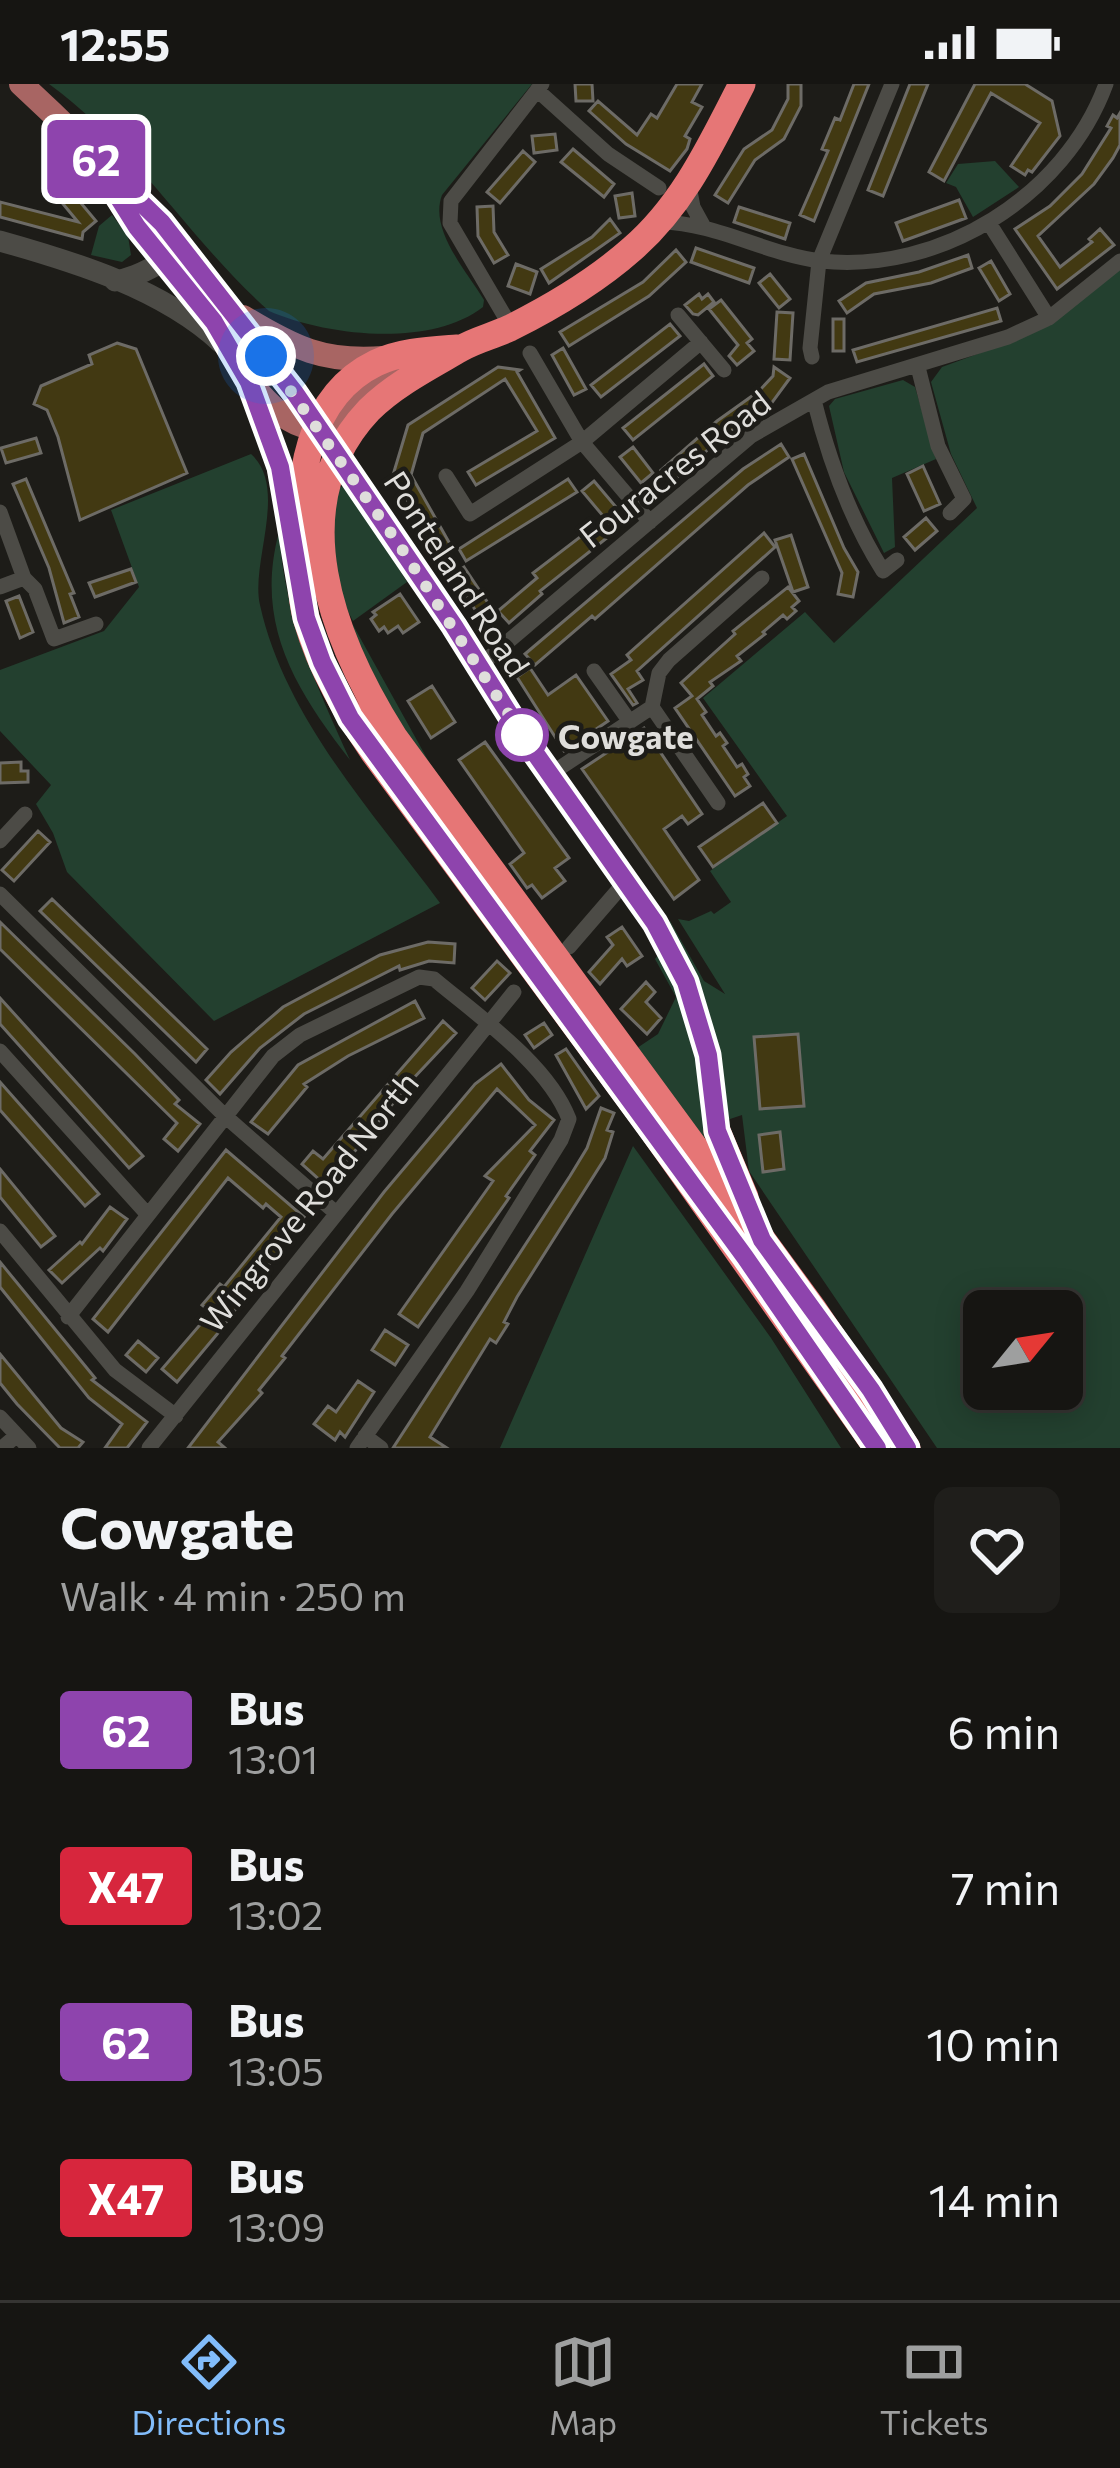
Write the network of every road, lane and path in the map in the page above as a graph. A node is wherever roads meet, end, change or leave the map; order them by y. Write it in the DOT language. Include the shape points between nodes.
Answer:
graph roads {
  1 [pos="20,84"];
  2 [pos="742,84"];
  3 [pos="892,84"];
  4 [pos="1104,84"];
  5 [pos="540,87"];
  6 [pos="1120,93"];
  7 [pos="688,186"];
  8 [pos="659,188"];
  9 [pos="661,222"];
  10 [pos="989,223"];
  11 [pos="704,227"];
  12 [pos="0,241"];
  13 [pos="819,260"];
  14 [pos="1120,261"];
  15 [pos="178,265"];
  16 [pos="114,281"];
  17 [pos="146,295"];
  18 [pos="231,310"];
  19 [pos="678,315"];
  20 [pos="1049,317"];
  21 [pos="511,327"];
  22 [pos="701,342"];
  23 [pos="462,348"];
  24 [pos="530,353"];
  25 [pos="235,356"];
  26 [pos="812,357"];
  27 [pos="387,358"];
  28 [pos="438,364"];
  29 [pos="917,367"];
  30 [pos="724,370"];
  31 [pos="249,382"];
  32 [pos="814,400"];
  33 [pos="317,427"];
  34 [pos="582,442"];
  35 [pos="337,457"];
  36 [pos="446,476"];
  37 [pos="0,512"];
  38 [pos="950,513"];
  39 [pos="650,522"];
  40 [pos="897,560"];
  41 [pos="301,565"];
  42 [pos="23,578"];
  43 [pos="762,578"];
  44 [pos="0,587"];
  45 [pos="302,599"];
  46 [pos="96,624"];
  47 [pos="478,667"];
  48 [pos="594,671"];
  49 [pos="652,707"];
  50 [pos="630,722"];
  51 [pos="549,775"];
  52 [pos="718,803"];
  53 [pos="25,814"];
  54 [pos="3,832"];
  55 [pos="626,881"];
  56 [pos="0,894"];
  57 [pos="568,947"];
  58 [pos="514,992"];
  59 [pos="487,1024"];
  60 [pos="0,1052"];
  61 [pos="225,1115"];
  62 [pos="717,1131"];
  63 [pos="336,1213"];
  64 [pos="148,1215"];
  65 [pos="0,1231"];
  66 [pos="762,1240"];
  67 [pos="68,1317"];
  68 [pos="176,1416"];
  69 [pos="0,1417"];
  70 [pos="23,1442"];
  71 [pos="361,1442"];
  72 [pos="2,1448"];
  73 [pos="149,1448"];
  74 [pos="381,1448"];
  75 [pos="877,1448"];
  76 [pos="907,1448"];
  1 -- 15 [label="main road" via="154,214"];
  2 -- 7 [label="highway, Ponteland Road"];
  3 -- 13 [label="street"];
  4 -- 6 [label="street"];
  4 -- 10 [label="street" via="1097,108 1055,166"];
  5 -- 8 [label="street" via="608,154"];
  5 -- 21 [label="street" via="451,202 450,223"];
  7 -- 9 [label="highway, Ponteland Road"];
  7 -- 11 [label="street"];
  9 -- 11 [label="street"];
  9 -- 21 [label="highway, Ponteland Road" via="592,279"];
  10 -- 13 [label="street" via="914,254"];
  10 -- 20 [label="street"];
  11 -- 13 [label="street"];
  12 -- 16 [label="main road"];
  13 -- 26 [label="street"];
  14 -- 20 [label="street, Fouracres Road"];
  15 -- 16 [label="main road"];
  15 -- 17 [label="main road" via="164,292"];
  15 -- 18 [label="main road"];
  15 -- 25 [label="main road"];
  16 -- 17 [label="main road"];
  17 -- 25 [label="main road" via="199,324"];
  18 -- 27 [label="main road" via="320,357"];
  18 -- 33 [label="main road"];
  19 -- 22 [label="street"];
  20 -- 29 [label="street, Fouracres Road"];
  21 -- 23 [label="highway, Ponteland Road"];
  22 -- 30 [label="street"];
  22 -- 34 [label="street"];
  23 -- 27 [label="highway, Ponteland Road"];
  23 -- 28 [label="highway, Ponteland Road"];
  24 -- 34 [label="street"];
  25 -- 31 [label="main road"];
  27 -- 33 [label="highway" via="353,378"];
  28 -- 33 [label="main road" via="393,370"];
  28 -- 35 [label="highway, Ponteland Road" via="370,409"];
  29 -- 32 [label="street, Fouracres Road"];
  29 -- 38 [label="street" via="938,446 964,499"];
  31 -- 33 [label="main road" via="297,425"];
  31 -- 45 [label="main road" via="280,467"];
  32 -- 39 [label="street, Fouracres Road" via="751,436"];
  32 -- 40 [label="street" via="868,548 883,571"];
  33 -- 35 [label="main road"];
  33 -- 41 [label="highway" via="300,479"];
  34 -- 36 [label="street" via="470,514"];
  34 -- 39 [label="street"];
  35 -- 41 [label="street" via="311,500"];
  35 -- 47 [label="street, Ponteland Road"];
  35 -- 66 [label="highway" via="323,503 322,553 344,645 364,687"];
  37 -- 42 [label="street"];
  39 -- 47 [label="street, Fouracres Road"];
  41 -- 45 [label="highway"];
  42 -- 44 [label="street"];
  42 -- 46 [label="street" via="54,639"];
  43 -- 49 [label="street" via="669,660"];
  45 -- 75 [label="highway" via="322,662 362,735"];
  47 -- 51 [label="street, Ponteland Road"];
  48 -- 50 [label="street"];
  49 -- 50 [label="street"];
  49 -- 52 [label="street"];
  50 -- 51 [label="street"];
  51 -- 55 [label="street, Ponteland Road"];
  53 -- 54 [label="street"];
  55 -- 57 [label="street"];
  55 -- 62 [label="street, Ponteland Road" via="686,982 708,1055"];
  56 -- 61 [label="street"];
  58 -- 59 [label="street, Wingrove Road North"];
  59 -- 61 [label="street" via="434,979 419,977 300,1035 273,1055"];
  59 -- 63 [label="street, Wingrove Road North"];
  59 -- 71 [label="street" via="562,1100 569,1119 467,1291"];
  60 -- 64 [label="street"];
  61 -- 63 [label="street"];
  61 -- 64 [label="street"];
  62 -- 66 [label="highway"];
  63 -- 68 [label="street, Wingrove Road North"];
  64 -- 67 [label="street"];
  65 -- 67 [label="street"];
  66 -- 76 [label="highway"];
  67 -- 68 [label="street" via="115,1370"];
  68 -- 73 [label="street, Wingrove Road North"];
  69 -- 70 [label="street"];
  70 -- 72 [label="street"];
  71 -- 74 [label="street"];
}
